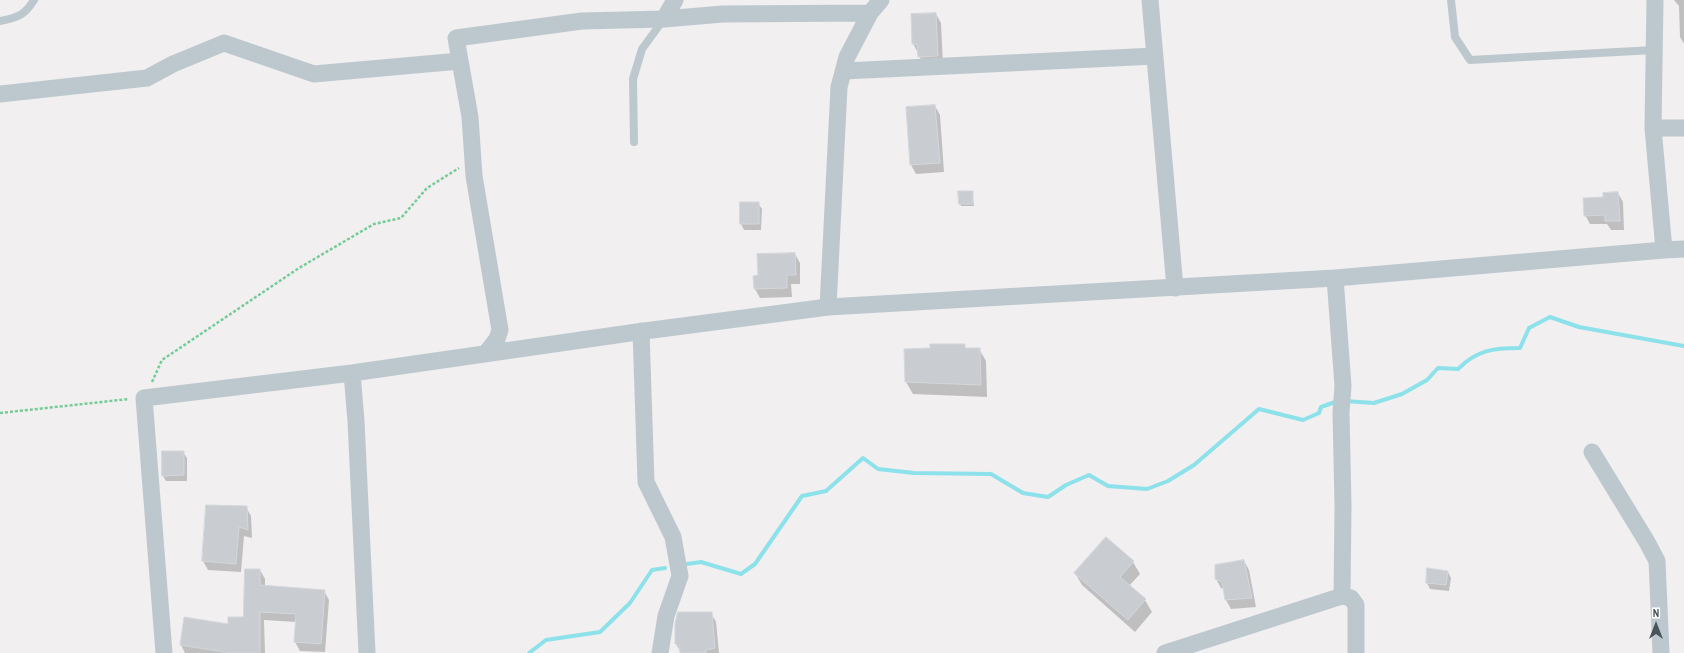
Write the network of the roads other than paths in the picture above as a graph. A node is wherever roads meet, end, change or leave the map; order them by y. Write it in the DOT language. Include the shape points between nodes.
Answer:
graph roads {
  1 [pos="34,0"];
  2 [pos="676,0"];
  3 [pos="881,0"];
  4 [pos="1150,0"];
  5 [pos="1451,0"];
  6 [pos="1655,0"];
  7 [pos="870,13"];
  8 [pos="664,19"];
  9 [pos="0,21"];
  10 [pos="1654,50"];
  11 [pos="1155,56"];
  12 [pos="460,60"];
  13 [pos="844,71"];
  14 [pos="0,94"];
  15 [pos="1653,128"];
  16 [pos="1684,128"];
  17 [pos="634,142"];
  18 [pos="1684,249"];
  19 [pos="1664,250"];
  20 [pos="1336,278"];
  21 [pos="1175,288"];
  22 [pos="828,307"];
  23 [pos="641,331"];
  24 [pos="486,353"];
  25 [pos="352,373"];
  26 [pos="1592,452"];
  27 [pos="1342,596"];
  28 [pos="164,653"];
  29 [pos="367,653"];
  30 [pos="660,653"];
  31 [pos="1165,653"];
  32 [pos="1356,653"];
  33 [pos="1661,653"];
  1 -- 9 [label="lane" via="30,8 17,18"];
  2 -- 8 [label="street"];
  3 -- 7 [label="street"];
  4 -- 11 [label="street"];
  5 -- 10 [label="lane" via="1455,37 1470,60"];
  6 -- 10 [label="street"];
  7 -- 8 [label="street" via="723,14"];
  7 -- 13 [label="street" via="847,57"];
  8 -- 12 [label="street" via="582,21 456,38"];
  8 -- 17 [label="lane" via="642,49 633,79"];
  10 -- 15 [label="street"];
  11 -- 13 [label="street"];
  11 -- 21 [label="street"];
  12 -- 14 [label="street" via="314,74 224,43 147,78"];
  12 -- 24 [label="street" via="470,117 474,176 500,330"];
  13 -- 22 [label="street" via="839,87"];
  15 -- 16 [label="street"];
  15 -- 19 [label="street"];
  18 -- 19 [label="street"];
  19 -- 20 [label="street"];
  20 -- 21 [label="street"];
  20 -- 27 [label="street" via="1343,386"];
  21 -- 22 [label="street"];
  22 -- 23 [label="street"];
  23 -- 24 [label="street"];
  23 -- 30 [label="street" via="646,482 673,537 680,576 666,616"];
  24 -- 25 [label="street"];
  25 -- 28 [label="street" via="144,398"];
  25 -- 29 [label="street"];
  26 -- 33 [label="street" via="1657,561"];
  27 -- 31 [label="street"];
  27 -- 32 [label="street" via="1351,598 1356,605"];
}
